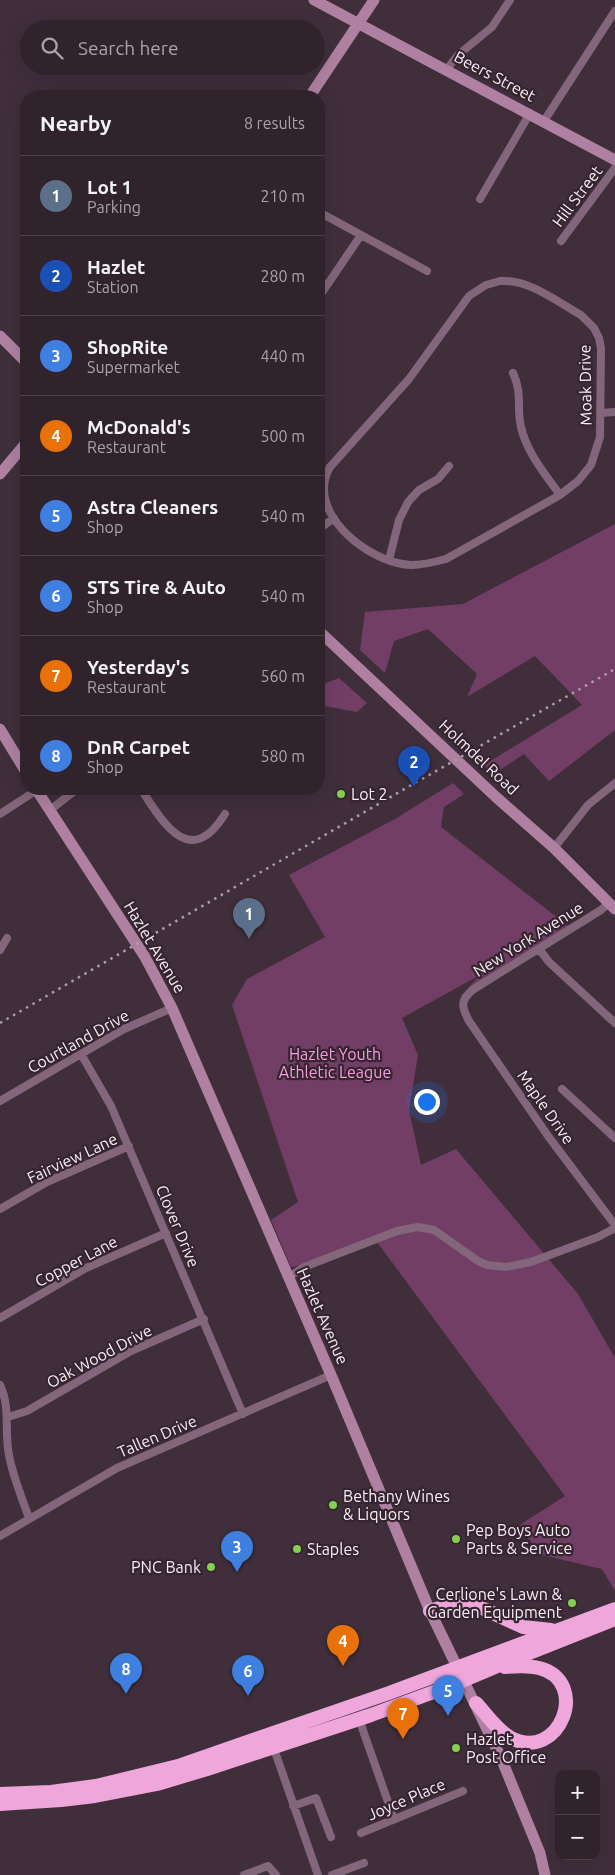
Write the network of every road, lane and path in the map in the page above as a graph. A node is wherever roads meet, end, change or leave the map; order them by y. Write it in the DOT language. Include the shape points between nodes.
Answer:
graph roads {
  1 [pos="314,0"];
  2 [pos="374,0"];
  3 [pos="510,0"];
  4 [pos="615,10"];
  5 [pos="358,23"];
  6 [pos="447,69"];
  7 [pos="325,73"];
  8 [pos="324,75"];
  9 [pos="314,90"];
  10 [pos="530,114"];
  11 [pos="544,121"];
  12 [pos="615,160"];
  13 [pos="615,168"];
  14 [pos="480,199"];
  15 [pos="325,215"];
  16 [pos="361,235"];
  17 [pos="561,241"];
  18 [pos="428,271"];
  19 [pos="325,288"];
  20 [pos="0,336"];
  21 [pos="20,356"];
  22 [pos="513,373"];
  23 [pos="600,412"];
  24 [pos="615,412"];
  25 [pos="20,450"];
  26 [pos="449,466"];
  27 [pos="0,474"];
  28 [pos="325,477"];
  29 [pos="560,495"];
  30 [pos="325,496"];
  31 [pos="334,518"];
  32 [pos="325,525"];
  33 [pos="389,560"];
  34 [pos="325,637"];
  35 [pos="0,729"];
  36 [pos="20,762"];
  37 [pos="615,783"];
  38 [pos="28,795"];
  39 [pos="41,795"];
  40 [pos="69,795"];
  41 [pos="145,795"];
  42 [pos="50,810"];
  43 [pos="0,814"];
  44 [pos="225,814"];
  45 [pos="554,848"];
  46 [pos="612,906"];
  47 [pos="7,938"];
  48 [pos="538,949"];
  49 [pos="0,950"];
  50 [pos="463,1000"];
  51 [pos="172,1008"];
  52 [pos="615,1023"];
  53 [pos="81,1054"];
  54 [pos="562,1089"];
  55 [pos="0,1101"];
  56 [pos="615,1138"];
  57 [pos="129,1146"];
  58 [pos="0,1209"];
  59 [pos="615,1227"];
  60 [pos="166,1233"];
  61 [pos="289,1277"];
  62 [pos="0,1318"];
  63 [pos="204,1319"];
  64 [pos="332,1375"];
  65 [pos="0,1385"];
  66 [pos="243,1414"];
  67 [pos="8,1417"];
  68 [pos="29,1518"];
  69 [pos="0,1536"];
  70 [pos="615,1609"];
  71 [pos="430,1610"];
  72 [pos="615,1619"];
  73 [pos="554,1630"];
  74 [pos="496,1668"];
  75 [pos="461,1674"];
  76 [pos="476,1704"];
  77 [pos="359,1719"];
  78 [pos="273,1746"];
  79 [pos="463,1791"];
  80 [pos="0,1794"];
  81 [pos="0,1804"];
  82 [pos="293,1806"];
  83 [pos="394,1819"];
  84 [pos="361,1833"];
  85 [pos="331,1837"];
  86 [pos="364,1863"];
  87 [pos="244,1875"];
  88 [pos="276,1875"];
  89 [pos="318,1875"];
  90 [pos="332,1875"];
  91 [pos="544,1875"];
  1 -- 5 [label="street, Beers Street"];
  2 -- 5 [label="street"];
  3 -- 6 [label="street" via="492,27 458,55"];
  4 -- 11 [label="street"];
  5 -- 6 [label="street, Beers Street"];
  5 -- 7 [label="street"];
  6 -- 10 [label="street, Beers Street"];
  8 -- 9 [label="street"];
  10 -- 11 [label="street, Beers Street"];
  10 -- 14 [label="street"];
  11 -- 12 [label="street, Beers Street"];
  13 -- 17 [label="street, Hill Street"];
  15 -- 16 [label="street"];
  16 -- 18 [label="street"];
  16 -- 19 [label="street"];
  20 -- 21 [label="street"];
  22 -- 29 [label="street" via="518,385 519,418 526,442"];
  23 -- 24 [label="street"];
  23 -- 28 [label="street, Moak Drive" via="600,344 597,332 588,320 523,284 505,281 486,285 469,296 409,379 332,464"];
  23 -- 29 [label="street, Moak Drive" via="598,446 591,465"];
  25 -- 27 [label="street"];
  26 -- 33 [label="street" via="438,479 408,502 399,520"];
  29 -- 33 [label="street, Moak Drive" via="446,559 410,565"];
  30 -- 31 [label="street, Moak Drive"];
  31 -- 32 [label="street"];
  31 -- 33 [label="street, Moak Drive" via="358,545"];
  34 -- 45 [label="street, Holmdel Road"];
  35 -- 36 [label="street"];
  37 -- 45 [label="street" via="588,805"];
  38 -- 43 [label="street"];
  39 -- 42 [label="street, Hazlet Avenue"];
  40 -- 42 [label="street"];
  41 -- 44 [label="street" via="164,824 178,836 195,839 206,836 215,830"];
  42 -- 51 [label="street, Hazlet Avenue" via="145,957"];
  45 -- 46 [label="street, Holmdel Road"];
  46 -- 48 [label="street, New York Avenue"];
  47 -- 49 [label="street"];
  48 -- 50 [label="street, New York Avenue" via="474,989"];
  48 -- 52 [label="street"];
  50 -- 59 [label="street, Maple Drive" via="464,1013 474,1028"];
  51 -- 53 [label="street, Courtland Drive" via="124,1029"];
  51 -- 61 [label="street, Hazlet Avenue"];
  53 -- 55 [label="street, Courtland Drive"];
  53 -- 57 [label="street, Clover Drive" via="111,1106"];
  54 -- 56 [label="street"];
  57 -- 58 [label="street, Fairview Lane" via="46,1182"];
  57 -- 60 [label="street, Clover Drive"];
  59 -- 61 [label="street" via="598,1237 531,1262 506,1267 478,1261 434,1230 410,1228 313,1263"];
  60 -- 62 [label="street, Copper Lane" via="86,1268"];
  60 -- 63 [label="street, Clover Drive"];
  61 -- 64 [label="street, Hazlet Avenue"];
  63 -- 66 [label="street, Clover Drive"];
  63 -- 67 [label="street, Oak Wood Drive" via="131,1351 27,1412"];
  64 -- 66 [label="street, Tallen Drive"];
  64 -- 71 [label="street, Hazlet Avenue"];
  65 -- 67 [label="street"];
  66 -- 68 [label="street, Tallen Drive" via="117,1468"];
  67 -- 68 [label="street" via="9,1455"];
  68 -- 69 [label="street, Tallen Drive"];
  70 -- 73 [label="highway"];
  71 -- 73 [label="highway" via="456,1603 471,1603 524,1627"];
  71 -- 75 [label="street, Hazlet Avenue"];
  72 -- 74 [label="highway"];
  73 -- 75 [label="highway"];
  74 -- 75 [label="highway"];
  74 -- 76 [label="highway" via="529,1666 552,1674 566,1698 563,1720 546,1738 519,1741 504,1734"];
  75 -- 76 [label="street, Hazlet Avenue"];
  75 -- 77 [label="highway"];
  75 -- 80 [label="highway" via="178,1766 96,1786"];
  76 -- 91 [label="street, Hazlet Avenue" via="540,1853"];
  77 -- 78 [label="highway"];
  77 -- 83 [label="street"];
  78 -- 81 [label="highway" via="131,1790 61,1800"];
  78 -- 82 [label="street"];
  79 -- 83 [label="street, Joyce Place"];
  82 -- 85 [label="street" via="316,1798"];
  82 -- 89 [label="street"];
  83 -- 84 [label="street, Joyce Place"];
  86 -- 90 [label="street"];
  87 -- 88 [label="street" via="268,1866"];
}
